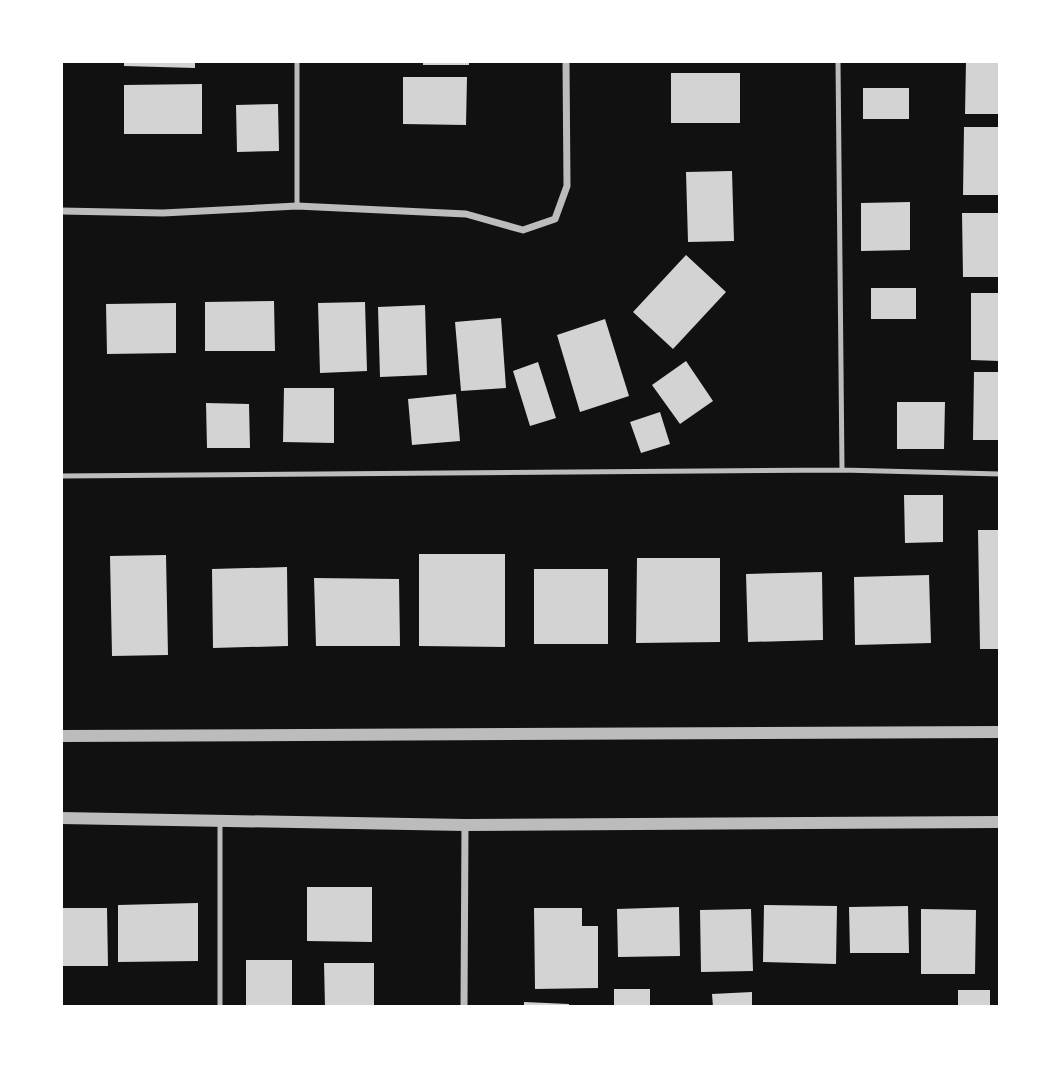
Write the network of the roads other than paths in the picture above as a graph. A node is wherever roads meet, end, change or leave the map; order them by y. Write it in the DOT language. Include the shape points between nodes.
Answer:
graph roads {
  1 [pos="297,61"];
  2 [pos="566,61"];
  3 [pos="838,61"];
  4 [pos="297,206"];
  5 [pos="61,211"];
  6 [pos="842,470"];
  7 [pos="1000,474"];
  8 [pos="61,476"];
  9 [pos="1000,732"];
  10 [pos="61,736"];
  11 [pos="61,818"];
  12 [pos="1000,822"];
  13 [pos="220,823"];
  14 [pos="465,825"];
  15 [pos="220,1007"];
  16 [pos="464,1007"];
  1 -- 4 [label="lane"];
  2 -- 4 [label="street" via="567,186 555,219 523,230 466,214"];
  3 -- 6 [label="lane"];
  4 -- 5 [label="street" via="163,213"];
  6 -- 7 [label="lane"];
  6 -- 8 [label="lane"];
  9 -- 10 [label="street"];
  11 -- 13 [label="street"];
  12 -- 14 [label="street"];
  13 -- 14 [label="street"];
  13 -- 15 [label="lane"];
  14 -- 16 [label="street"];
}
